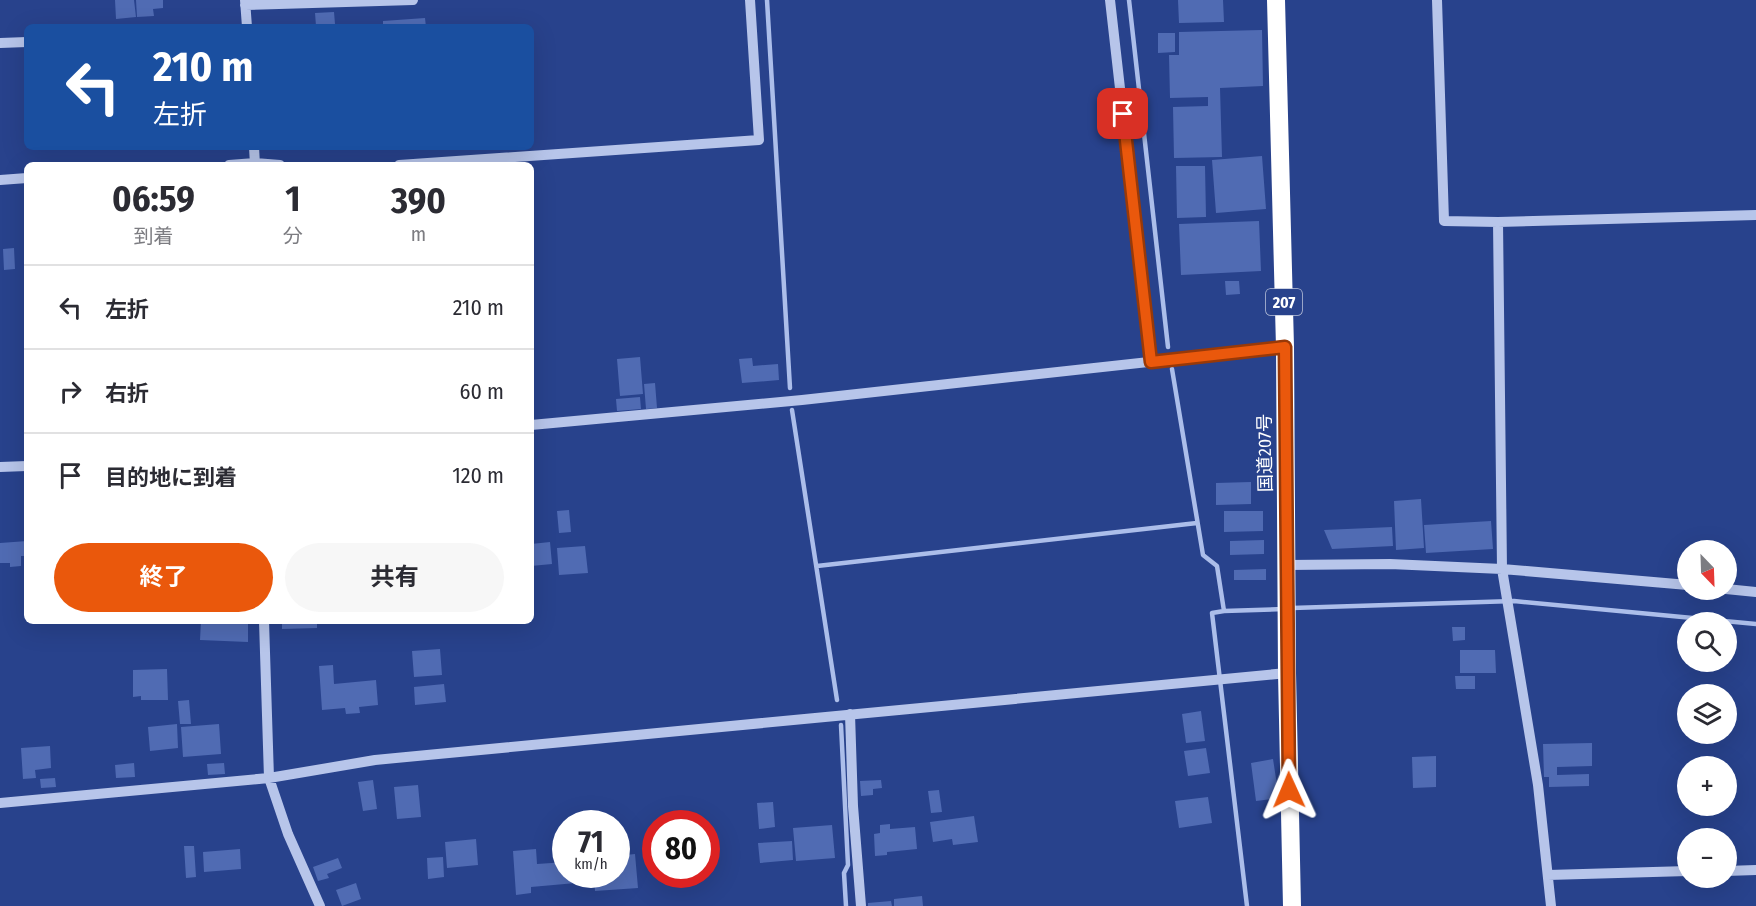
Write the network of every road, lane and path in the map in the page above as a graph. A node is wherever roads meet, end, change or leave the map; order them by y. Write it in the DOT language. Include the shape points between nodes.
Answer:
graph roads {
  1 [pos="413,0"];
  2 [pos="750,0"];
  3 [pos="1110,0"];
  4 [pos="1276,0"];
  5 [pos="1437,0"];
  6 [pos="245,2"];
  7 [pos="247,24"];
  8 [pos="24,42"];
  9 [pos="0,43"];
  10 [pos="442,162"];
  11 [pos="24,178"];
  12 [pos="0,180"];
  13 [pos="1756,215"];
  14 [pos="1498,222"];
  15 [pos="1285,347"];
  16 [pos="1151,362"];
  17 [pos="534,425"];
  18 [pos="24,466"];
  19 [pos="0,467"];
  20 [pos="1287,565"];
  21 [pos="1502,568"];
  22 [pos="1677,584"];
  23 [pos="1737,590"];
  24 [pos="1756,592"];
  25 [pos="264,624"];
  26 [pos="1287,673"];
  27 [pos="849,714"];
  28 [pos="269,778"];
  29 [pos="0,803"];
  30 [pos="1756,870"];
  31 [pos="1737,871"];
  32 [pos="1677,872"];
  33 [pos="1548,875"];
  34 [pos="320,906"];
  35 [pos="861,906"];
  36 [pos="1292,906"];
  37 [pos="1551,906"];
  1 -- 6 [label="street"];
  2 -- 10 [label="street" via="759,140"];
  3 -- 16 [label="street"];
  4 -- 15 [label="highway, 国道207号 / 207"];
  5 -- 14 [label="street" via="1444,221"];
  6 -- 7 [label="street"];
  8 -- 9 [label="street"];
  11 -- 12 [label="street"];
  13 -- 14 [label="street"];
  14 -- 21 [label="street"];
  15 -- 16 [label="street"];
  15 -- 20 [label="highway, 国道207号 / 207"];
  16 -- 17 [label="street"];
  18 -- 19 [label="street"];
  20 -- 21 [label="street"];
  20 -- 26 [label="highway, 国道207号 / 207"];
  21 -- 22 [label="street"];
  21 -- 33 [label="street" via="1539,785"];
  23 -- 24 [label="street"];
  25 -- 28 [label="street"];
  26 -- 27 [label="street"];
  26 -- 36 [label="highway, 国道207号 / 207"];
  27 -- 28 [label="street" via="375,760"];
  27 -- 35 [label="street"];
  28 -- 29 [label="street"];
  28 -- 34 [label="street" via="288,834"];
  30 -- 31 [label="street"];
  32 -- 33 [label="street"];
  33 -- 37 [label="street"];
}
